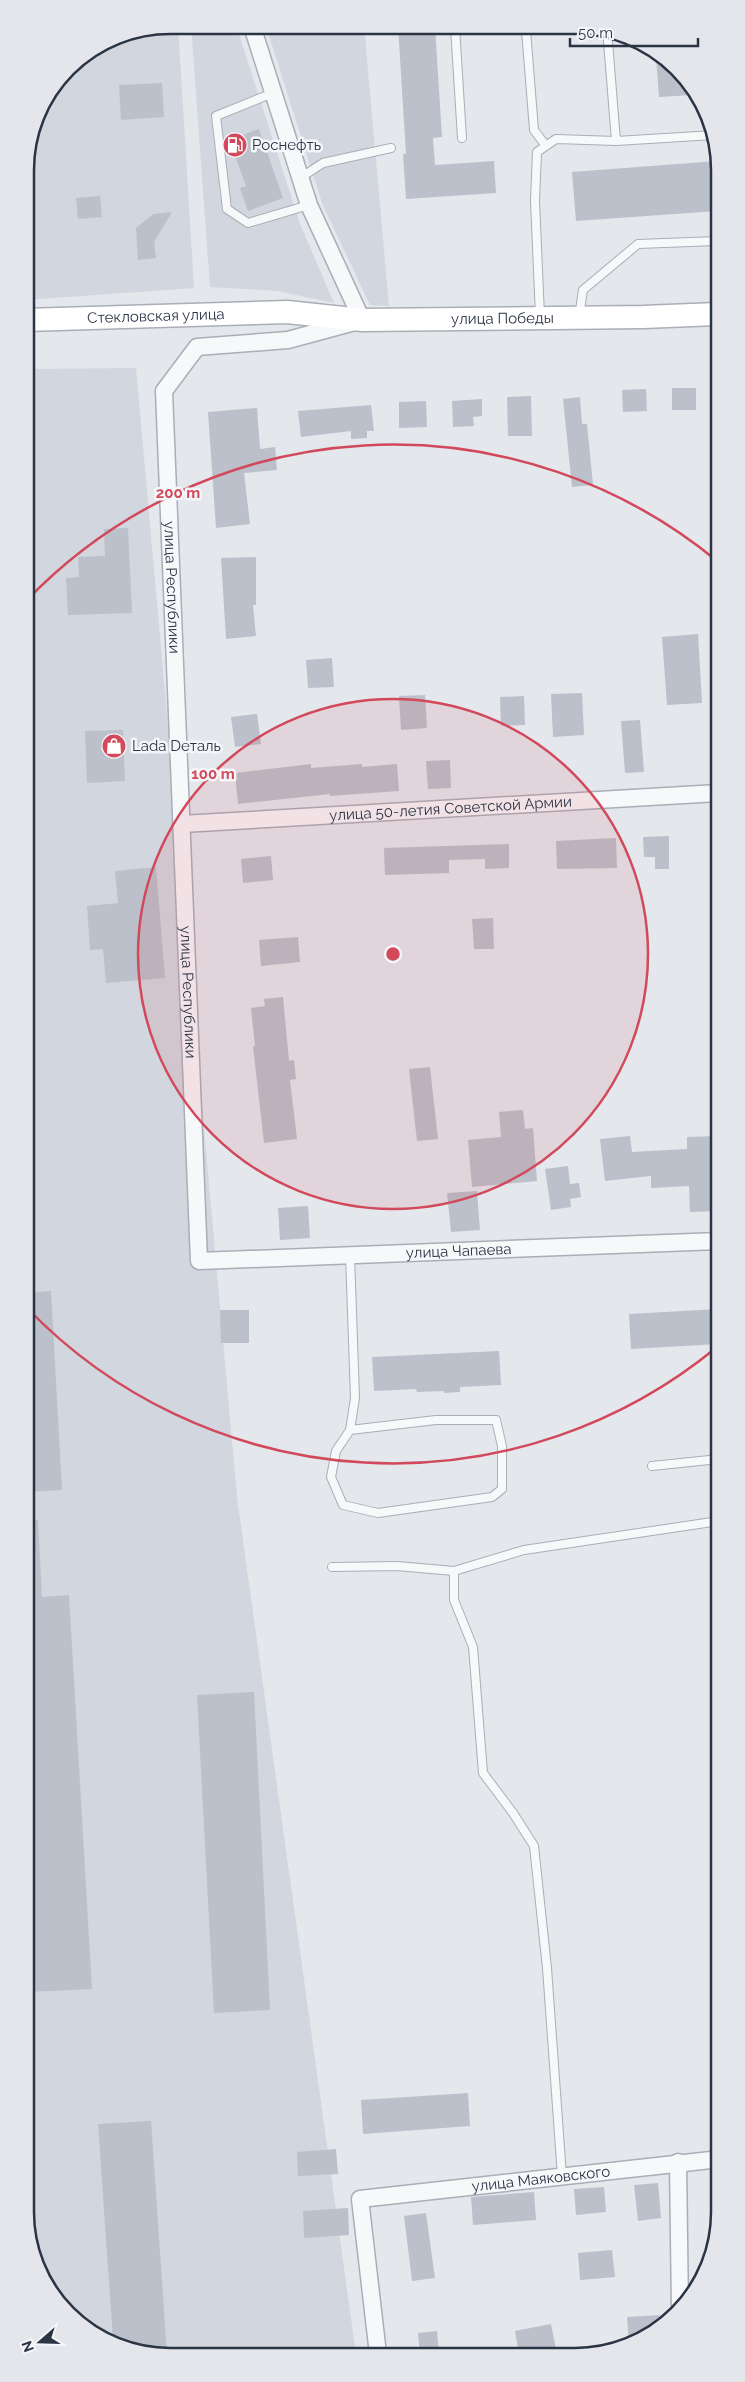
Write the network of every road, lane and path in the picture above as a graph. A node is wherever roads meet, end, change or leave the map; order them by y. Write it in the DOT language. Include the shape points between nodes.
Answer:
graph roads {
  1 [pos="255,34"];
  2 [pos="455,34"];
  3 [pos="526,34"];
  4 [pos="608,38"];
  5 [pos="273,93"];
  6 [pos="707,135"];
  7 [pos="462,138"];
  8 [pos="616,141"];
  9 [pos="546,146"];
  10 [pos="391,148"];
  11 [pos="300,178"];
  12 [pos="308,205"];
  13 [pos="711,242"];
  14 [pos="287,312"];
  15 [pos="711,314"];
  16 [pos="540,318"];
  17 [pos="579,318"];
  18 [pos="34,320"];
  19 [pos="362,320"];
  20 [pos="711,793"];
  21 [pos="182,824"];
  22 [pos="711,1241"];
  23 [pos="350,1255"];
  24 [pos="199,1261"];
  25 [pos="350,1430"];
  26 [pos="711,1460"];
  27 [pos="652,1466"];
  28 [pos="711,1522"];
  29 [pos="332,1567"];
  30 [pos="454,1571"];
  31 [pos="711,2160"];
  32 [pos="678,2162"];
  33 [pos="562,2176"];
  34 [pos="680,2299"];
  35 [pos="377,2348"];
  1 -- 5 [label="street"];
  2 -- 7 [label="lane"];
  3 -- 9 [label="lane" via="534,130"];
  4 -- 8 [label="lane"];
  5 -- 11 [label="street"];
  5 -- 12 [label="lane" via="216,116 227,209 248,224"];
  6 -- 8 [label="lane"];
  8 -- 9 [label="lane" via="556,139"];
  9 -- 16 [label="lane" via="537,152 535,201"];
  10 -- 11 [label="lane" via="323,163"];
  11 -- 12 [label="street"];
  12 -- 19 [label="street"];
  13 -- 17 [label="lane" via="638,244 583,290"];
  14 -- 18 [label="street, Стекловская улица"];
  14 -- 19 [label="street, улица Победы"];
  15 -- 17 [label="street, улица Победы"];
  16 -- 17 [label="street, улица Победы"];
  16 -- 19 [label="street, улица Победы"];
  19 -- 21 [label="street, улица Республики" via="288,340 197,347 164,391"];
  20 -- 21 [label="street, улица 50-летия Советской Армии"];
  21 -- 24 [label="street, улица Республики"];
  22 -- 23 [label="street, улица Чапаева"];
  23 -- 24 [label="street, улица Чапаева"];
  23 -- 25 [label="lane" via="355,1398"];
  25 -- 25 [label="lane" via="336,1451 331,1477 342,1505 378,1513 492,1497 502,1488 502,1446 496,1420 436,1420"];
  26 -- 27 [label="lane"];
  28 -- 30 [label="lane" via="524,1550"];
  29 -- 30 [label="lane" via="397,1566"];
  30 -- 33 [label="lane" via="454,1600 473,1647 483,1773 534,1846 547,1968"];
  31 -- 32 [label="street, улица Маяковского"];
  32 -- 33 [label="street, улица Маяковского"];
  32 -- 34 [label="street"];
  33 -- 35 [label="street, улица Маяковского" via="360,2199"];
}
